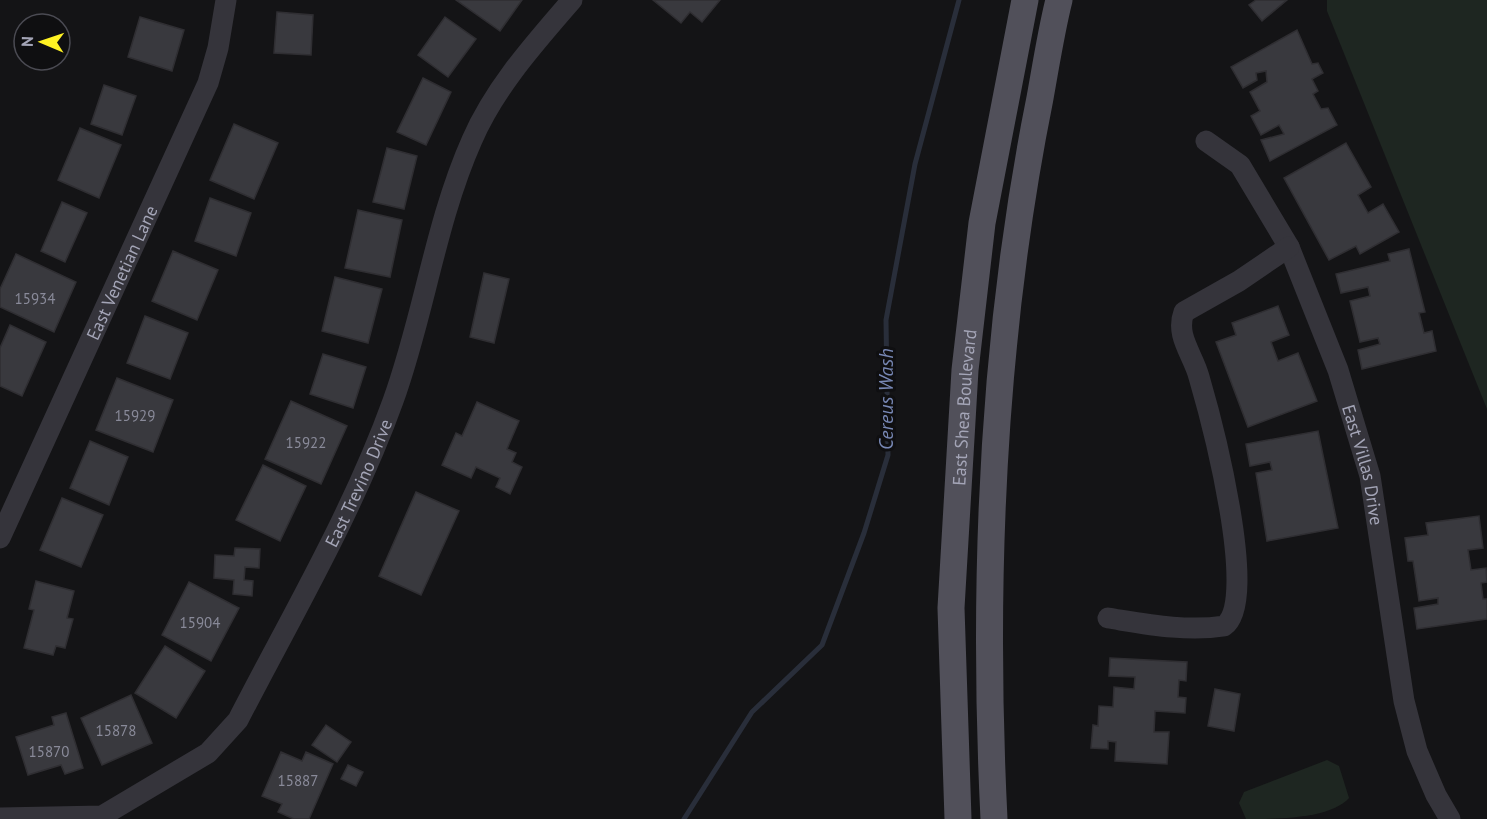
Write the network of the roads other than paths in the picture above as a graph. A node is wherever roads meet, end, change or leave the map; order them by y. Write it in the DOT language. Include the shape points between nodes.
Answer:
graph roads {
  1 [pos="226,0"];
  2 [pos="572,0"];
  3 [pos="1025,0"];
  4 [pos="1059,0"];
  5 [pos="1005,96"];
  6 [pos="1039,103"];
  7 [pos="1206,141"];
  8 [pos="1289,247"];
  9 [pos="0,538"];
  10 [pos="1108,618"];
  11 [pos="0,818"];
  12 [pos="958,819"];
  13 [pos="994,819"];
  14 [pos="1450,819"];
  1 -- 9 [label="street, East Venetian Lane" via="208,83"];
  2 -- 11 [label="street, East Trevino Drive" via="515,66 472,138 450,198 394,399 367,469 238,720 208,753 102,816"];
  3 -- 5 [label="main road, East Shea Boulevard"];
  4 -- 6 [label="main road, East Shea Boulevard"];
  5 -- 6 [label="main road"];
  5 -- 12 [label="main road, East Shea Boulevard" via="982,223 958,462 951,608"];
  6 -- 13 [label="main road, East Shea Boulevard" via="1011,258 995,439 988,557 988,690"];
  7 -- 8 [label="street, East Villas Drive" via="1240,165"];
  8 -- 10 [label="street" via="1184,312 1180,322 1221,456 1239,585 1235,614 1224,626 1211,628"];
  8 -- 14 [label="street, East Villas Drive" via="1355,423 1370,477 1404,701 1417,751"];
}
